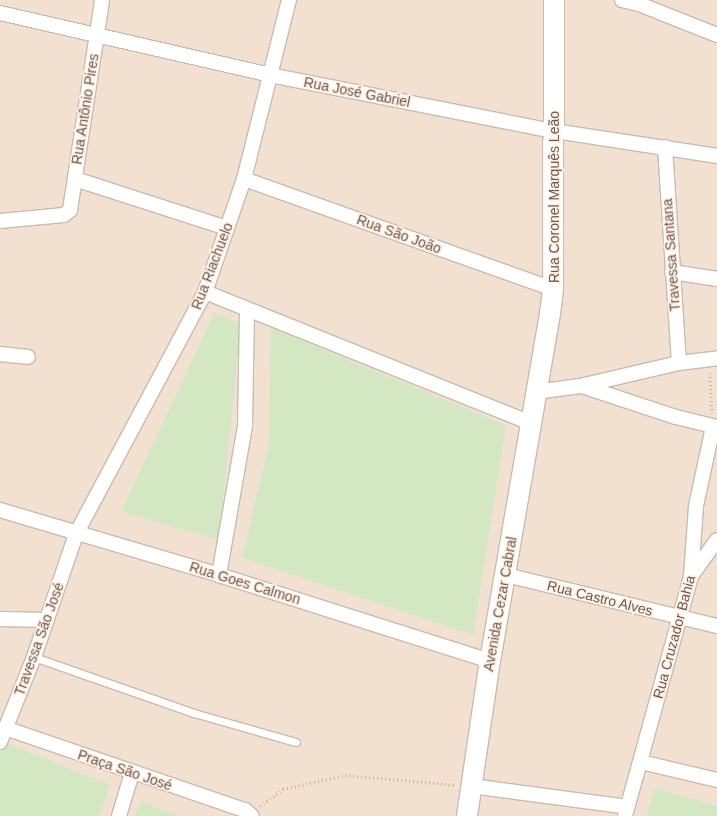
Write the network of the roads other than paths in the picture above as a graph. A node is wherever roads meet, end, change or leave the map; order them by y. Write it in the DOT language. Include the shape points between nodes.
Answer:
graph roads {
  1 [pos="102,0"];
  2 [pos="289,0"];
  3 [pos="554,0"];
  4 [pos="622,0"];
  5 [pos="0,13"];
  6 [pos="96,34"];
  7 [pos="717,35"];
  8 [pos="270,76"];
  9 [pos="554,131"];
  10 [pos="665,147"];
  11 [pos="717,156"];
  12 [pos="74,179"];
  13 [pos="244,179"];
  14 [pos="0,221"];
  15 [pos="227,228"];
  16 [pos="672,272"];
  17 [pos="717,279"];
  18 [pos="553,289"];
  19 [pos="205,292"];
  20 [pos="248,310"];
  21 [pos="0,354"];
  22 [pos="28,357"];
  23 [pos="713,358"];
  24 [pos="679,363"];
  25 [pos="580,386"];
  26 [pos="536,392"];
  27 [pos="529,422"];
  28 [pos="715,427"];
  29 [pos="0,510"];
  30 [pos="76,534"];
  31 [pos="717,540"];
  32 [pos="219,574"];
  33 [pos="506,575"];
  34 [pos="691,576"];
  35 [pos="680,618"];
  36 [pos="0,619"];
  37 [pos="47,620"];
  38 [pos="717,626"];
  39 [pos="34,657"];
  40 [pos="490,661"];
  41 [pos="5,728"];
  42 [pos="0,742"];
  43 [pos="296,742"];
  44 [pos="641,762"];
  45 [pos="132,773"];
  46 [pos="717,780"];
  47 [pos="471,786"];
  48 [pos="626,812"];
  49 [pos="249,813"];
  50 [pos="119,816"];
  51 [pos="466,816"];
  1 -- 6 [label="street, Rua Antônio Pires"];
  2 -- 8 [label="street, Rua Riachuelo"];
  3 -- 9 [label="main road, Rua Coronel Marquês Leão"];
  4 -- 7 [label="street" via="639,4"];
  5 -- 6 [label="street, Rua José Gabriel"];
  6 -- 8 [label="street, Rua José Gabriel"];
  6 -- 12 [label="street, Rua Antônio Pires"];
  8 -- 9 [label="street, Rua José Gabriel"];
  8 -- 13 [label="street, Rua Riachuelo"];
  9 -- 10 [label="street, Rua José Gabriel"];
  9 -- 18 [label="main road, Rua Coronel Marquês Leão"];
  10 -- 11 [label="street, Rua José Gabriel"];
  10 -- 16 [label="street, Travessa Santana"];
  12 -- 14 [label="street, Rua Antônio Pires" via="70,210 64,215"];
  12 -- 15 [label="street"];
  13 -- 15 [label="street, Rua Riachuelo"];
  13 -- 18 [label="street, Rua São João"];
  15 -- 19 [label="street, Rua Riachuelo"];
  16 -- 17 [label="street"];
  16 -- 24 [label="street, Travessa Santana"];
  18 -- 26 [label="main road, Rua Coronel Marquês Leão" via="547,339"];
  19 -- 20 [label="street"];
  19 -- 30 [label="street, Rua Riachuelo"];
  20 -- 27 [label="street"];
  20 -- 32 [label="street" via="245,426"];
  21 -- 22 [label="street"];
  23 -- 24 [label="street"];
  24 -- 25 [label="street"];
  25 -- 26 [label="street"];
  25 -- 28 [label="street"];
  26 -- 27 [label="main road, Avenida Cezar Cabral"];
  27 -- 33 [label="main road, Avenida Cezar Cabral"];
  28 -- 34 [label="street, Rua Cruzador Bahia" via="696,506"];
  29 -- 30 [label="street, Rua Goes Calmon"];
  30 -- 32 [label="street, Rua Goes Calmon"];
  30 -- 37 [label="street, Travessa São José"];
  31 -- 34 [label="street"];
  32 -- 40 [label="street, Rua Goes Calmon"];
  33 -- 35 [label="street, Rua Castro Alves"];
  33 -- 40 [label="main road, Avenida Cezar Cabral"];
  34 -- 35 [label="street, Rua Cruzador Bahia"];
  35 -- 38 [label="street, Rua Castro Alves"];
  35 -- 44 [label="street, Rua Cruzador Bahia"];
  36 -- 37 [label="street"];
  37 -- 39 [label="street, Travessa São José"];
  39 -- 41 [label="street, Travessa São José"];
  39 -- 43 [label="lane" via="194,713"];
  40 -- 47 [label="main road, Avenida Cezar Cabral"];
  41 -- 42 [label="street, Travessa São José"];
  41 -- 45 [label="street, Praça São José"];
  44 -- 46 [label="street"];
  44 -- 48 [label="street, Rua Cruzador Bahia"];
  45 -- 49 [label="street, Praça São José"];
  45 -- 50 [label="street"];
  47 -- 48 [label="street"];
  47 -- 51 [label="main road, Avenida Cezar Cabral"];
}
